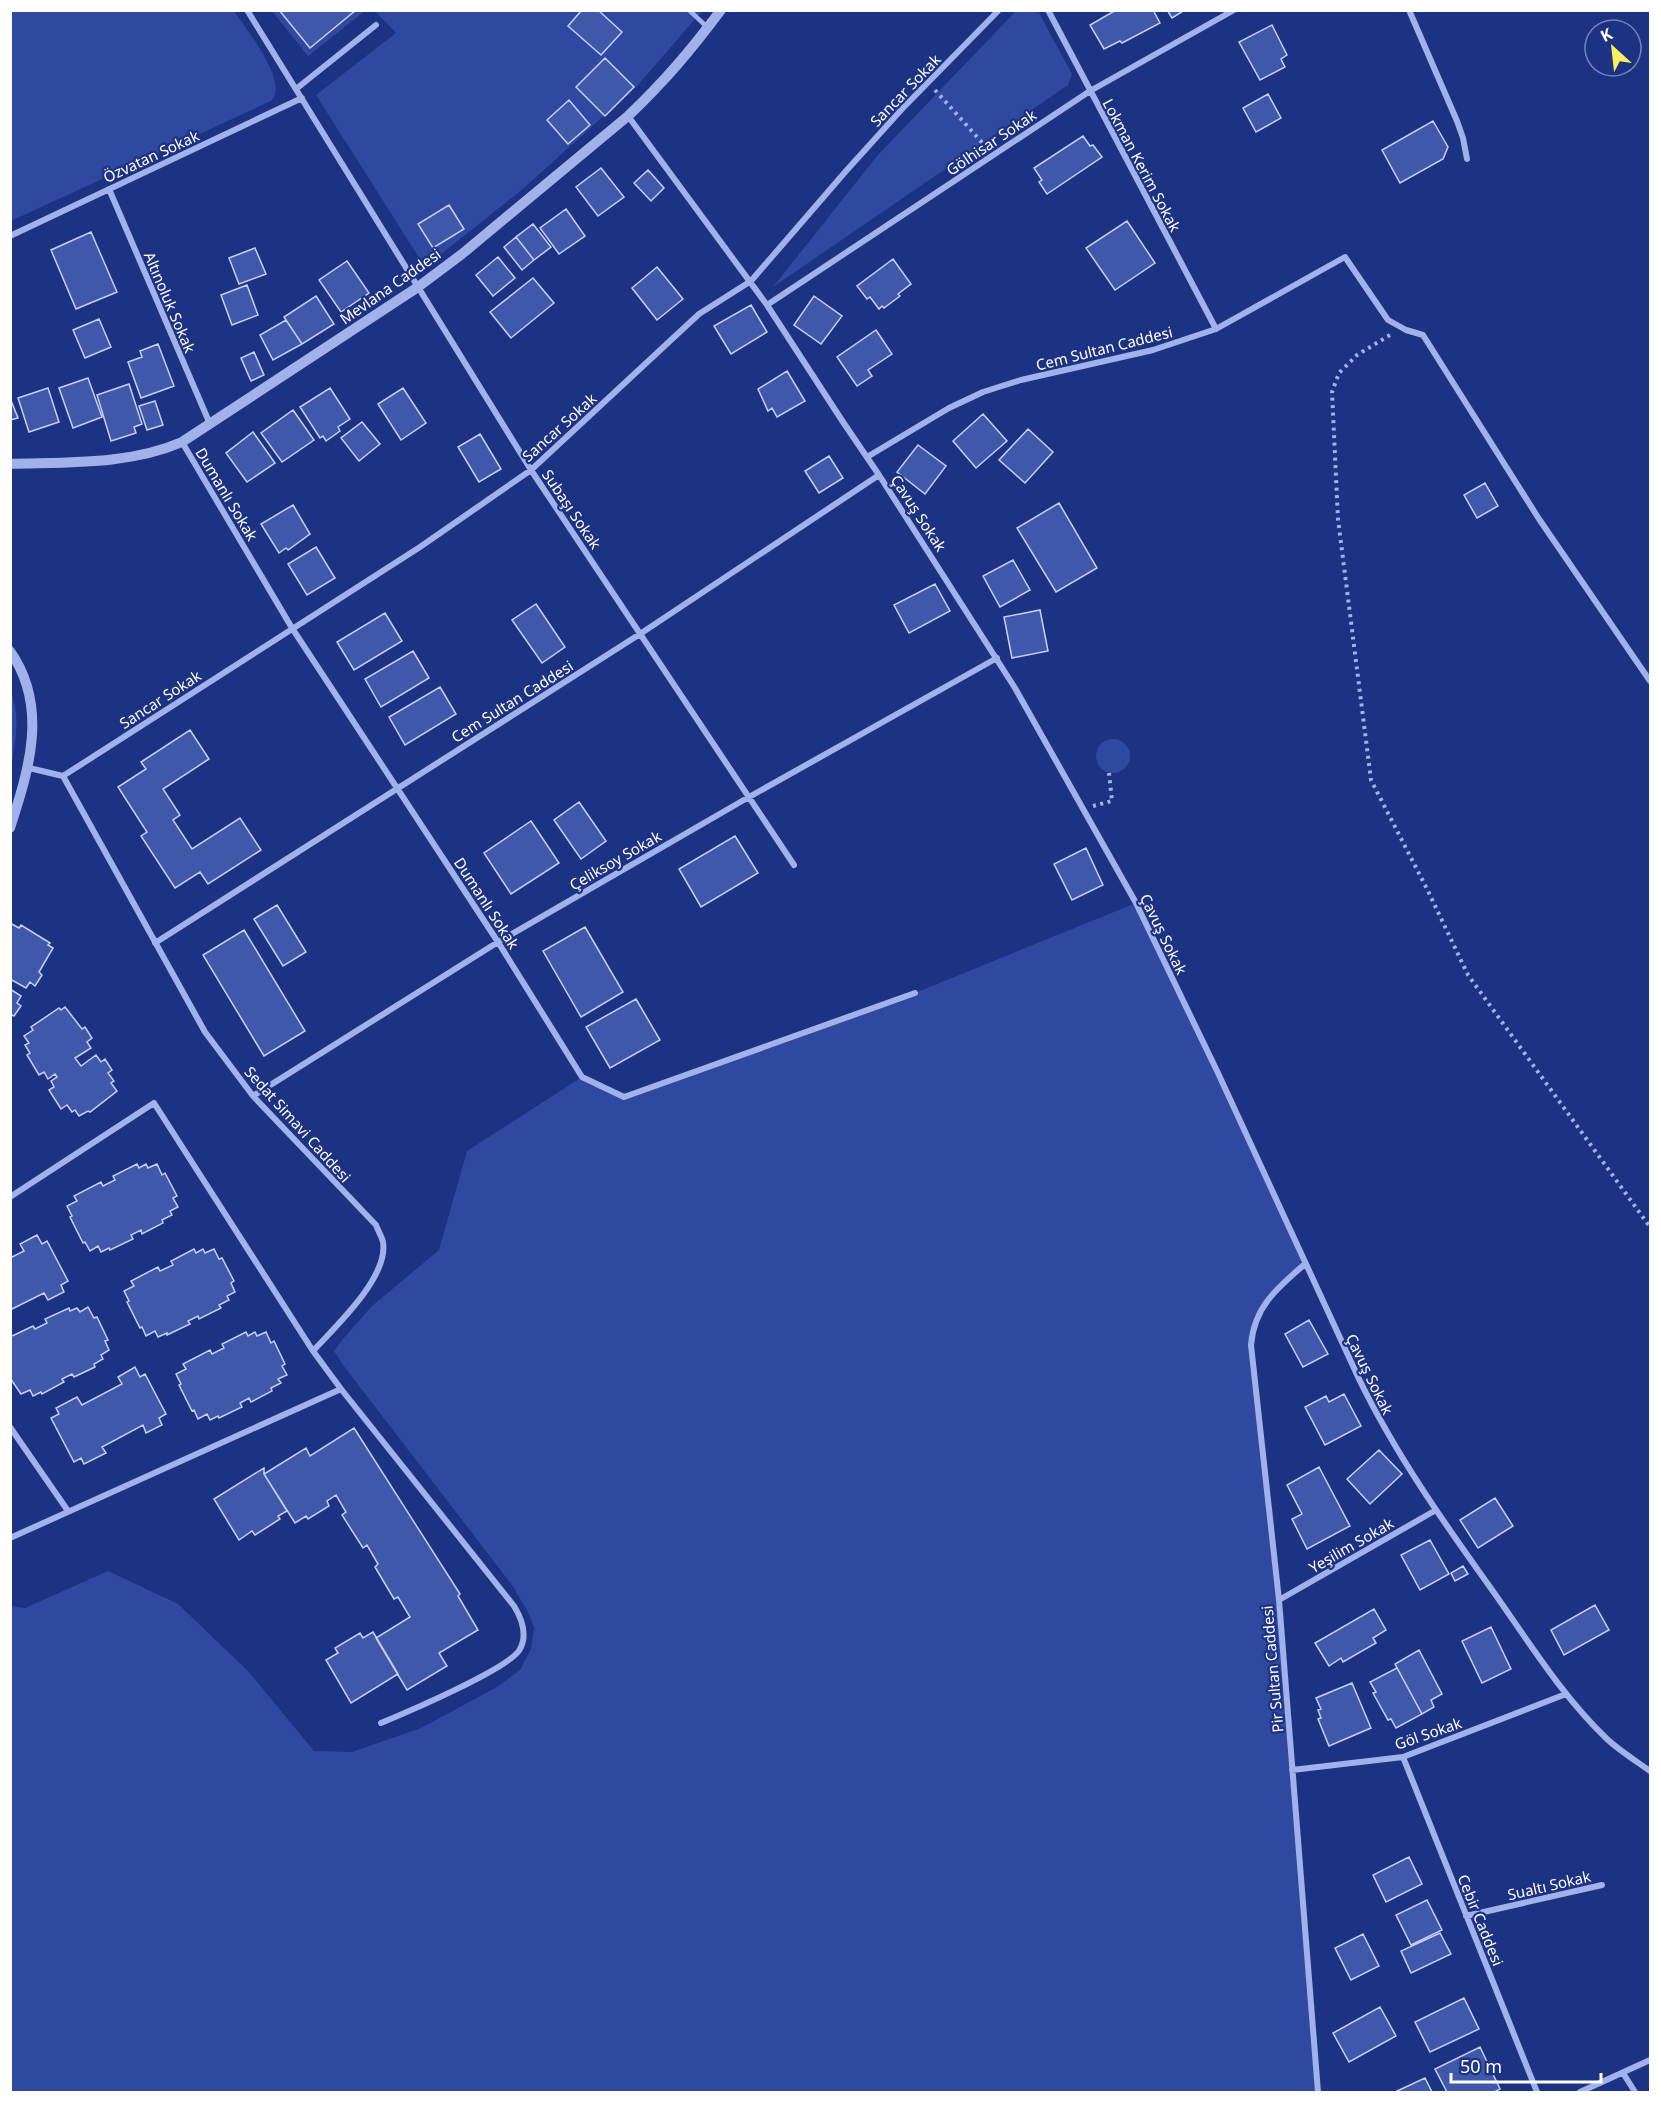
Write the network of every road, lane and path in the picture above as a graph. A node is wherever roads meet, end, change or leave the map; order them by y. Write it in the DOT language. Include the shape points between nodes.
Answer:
graph roads {
  1 [pos="247,10"];
  2 [pos="689,10"];
  3 [pos="721,10"];
  4 [pos="999,10"];
  5 [pos="1048,10"];
  6 [pos="1234,10"];
  7 [pos="1409,10"];
  8 [pos="376,25"];
  9 [pos="707,28"];
  10 [pos="929,82"];
  11 [pos="296,89"];
  12 [pos="1089,91"];
  13 [pos="302,99"];
  14 [pos="628,116"];
  15 [pos="993,155"];
  16 [pos="1467,159"];
  17 [pos="109,189"];
  18 [pos="10,236"];
  19 [pos="751,281"];
  20 [pos="418,287"];
  21 [pos="768,304"];
  22 [pos="1216,329"];
  23 [pos="1406,330"];
  24 [pos="210,424"];
  25 [pos="182,442"];
  26 [pos="867,457"];
  27 [pos="10,464"];
  28 [pos="531,470"];
  29 [pos="879,475"];
  30 [pos="292,628"];
  31 [pos="640,634"];
  32 [pos="10,651"];
  33 [pos="997,658"];
  34 [pos="1650,681"];
  35 [pos="29,768"];
  36 [pos="1109,773"];
  37 [pos="63,776"];
  38 [pos="397,788"];
  39 [pos="749,797"];
  40 [pos="1083,809"];
  41 [pos="10,828"];
  42 [pos="794,865"];
  43 [pos="498,942"];
  44 [pos="155,943"];
  45 [pos="915,993"];
  46 [pos="253,1096"];
  47 [pos="10,1197"];
  48 [pos="1650,1227"];
  49 [pos="1305,1264"];
  50 [pos="313,1351"];
  51 [pos="341,1389"];
  52 [pos="10,1427"];
  53 [pos="1436,1510"];
  54 [pos="68,1511"];
  55 [pos="10,1538"];
  56 [pos="1279,1600"];
  57 [pos="1566,1694"];
  58 [pos="381,1723"];
  59 [pos="1403,1756"];
  60 [pos="1292,1770"];
  61 [pos="1650,1771"];
  62 [pos="1602,1885"];
  63 [pos="1466,1916"];
  64 [pos="1650,2060"];
  65 [pos="1623,2073"];
  66 [pos="1318,2092"];
  67 [pos="1537,2092"];
  68 [pos="1580,2092"];
  69 [pos="1635,2092"];
  1 -- 11 [label="street, Subaşı Sokak"];
  2 -- 9 [label="lane"];
  3 -- 9 [label="street, Mevlana Caddesi"];
  4 -- 10 [label="street, Sancar Sokak"];
  5 -- 12 [label="street, Lokman Kerim Sokak"];
  6 -- 12 [label="street, Gölhisar Sokak"];
  7 -- 16 [label="street" via="1457,121"];
  8 -- 11 [label="street"];
  9 -- 14 [label="street, Mevlana Caddesi" via="668,78"];
  10 -- 15 [label="path"];
  10 -- 19 [label="street, Sancar Sokak"];
  11 -- 13 [label="street, Subaşı Sokak"];
  12 -- 15 [label="street, Gölhisar Sokak"];
  12 -- 22 [label="street, Lokman Kerim Sokak"];
  13 -- 17 [label="street, Özvatan Sokak"];
  13 -- 20 [label="street, Subaşı Sokak"];
  14 -- 19 [label="street, Çavuş Sokak"];
  14 -- 20 [label="street, Mevlana Caddesi"];
  15 -- 21 [label="street, Gölhisar Sokak"];
  17 -- 18 [label="street, Özvatan Sokak"];
  17 -- 24 [label="street, Altınoluk Sokak"];
  19 -- 21 [label="street, Çavuş Sokak"];
  19 -- 28 [label="street, Sancar Sokak" via="699,314"];
  20 -- 24 [label="street, Mevlana Caddesi"];
  20 -- 28 [label="street, Subaşı Sokak"];
  21 -- 26 [label="street, Çavuş Sokak"];
  22 -- 23 [label="street, Cem Sultan Caddesi" via="1345,257 1388,320"];
  22 -- 26 [label="street, Cem Sultan Caddesi" via="1153,350 983,392"];
  23 -- 34 [label="street" via="1423,335 1539,519"];
  23 -- 48 [label="path" via="1386,336 1357,355 1339,373 1332,392 1338,519 1371,780 1468,975"];
  24 -- 25 [label="street, Mevlana Caddesi"];
  25 -- 27 [label="street, Mevlana Caddesi" via="136,457"];
  25 -- 30 [label="street, Dumanlı Sokak"];
  26 -- 29 [label="street, Çavuş Sokak"];
  28 -- 30 [label="street, Sancar Sokak" via="420,547"];
  28 -- 31 [label="street, Subaşı Sokak"];
  29 -- 31 [label="street, Cem Sultan Caddesi"];
  29 -- 33 [label="street, Çavuş Sokak"];
  30 -- 37 [label="street, Sancar Sokak"];
  30 -- 38 [label="street, Dumanlı Sokak"];
  31 -- 38 [label="street, Cem Sultan Caddesi"];
  31 -- 39 [label="street, Subaşı Sokak"];
  32 -- 35 [label="street" via="26,682 34,720"];
  33 -- 39 [label="street, Çeliksoy Sokak"];
  33 -- 40 [label="street, Çavuş Sokak"];
  35 -- 37 [label="street"];
  35 -- 41 [label="street"];
  36 -- 40 [label="path" via="1112,801"];
  37 -- 44 [label="street, Sedat Simavi Caddesi"];
  38 -- 43 [label="street, Dumanlı Sokak"];
  38 -- 44 [label="street, Cem Sultan Caddesi"];
  39 -- 42 [label="street, Subaşı Sokak"];
  39 -- 43 [label="street, Çeliksoy Sokak"];
  40 -- 49 [label="street, Çavuş Sokak" via="1136,903"];
  43 -- 45 [label="street, Dumanlı Sokak" via="582,1077 624,1097"];
  43 -- 46 [label="street, Çeliksoy Sokak"];
  44 -- 46 [label="street, Sedat Simavi Caddesi" via="205,1032"];
  46 -- 50 [label="street, Sedat Simavi Caddesi" via="376,1225 383,1241 381,1264 366,1293"];
  47 -- 50 [label="street" via="154,1103"];
  49 -- 53 [label="street, Çavuş Sokak" via="1379,1420"];
  49 -- 56 [label="street, Pir Sultan Caddesi" via="1266,1301 1252,1330"];
  50 -- 51 [label="street"];
  51 -- 54 [label="street"];
  51 -- 58 [label="street" via="522,1619 524,1638 520,1652 440,1698"];
  52 -- 54 [label="street"];
  53 -- 56 [label="street, Yeşilim Sokak"];
  53 -- 57 [label="street, Çavuş Sokak"];
  54 -- 55 [label="street"];
  56 -- 60 [label="street, Pir Sultan Caddesi"];
  57 -- 59 [label="street, Göl Sokak"];
  57 -- 61 [label="street, Çavuş Sokak" via="1607,1740"];
  59 -- 60 [label="street, Göl Sokak"];
  59 -- 63 [label="street, Cebir Caddesi"];
  60 -- 66 [label="street, Pir Sultan Caddesi"];
  62 -- 63 [label="street, Sualtı Sokak"];
  63 -- 67 [label="street, Cebir Caddesi"];
  64 -- 65 [label="street"];
  65 -- 68 [label="street"];
  65 -- 69 [label="street"];
}
